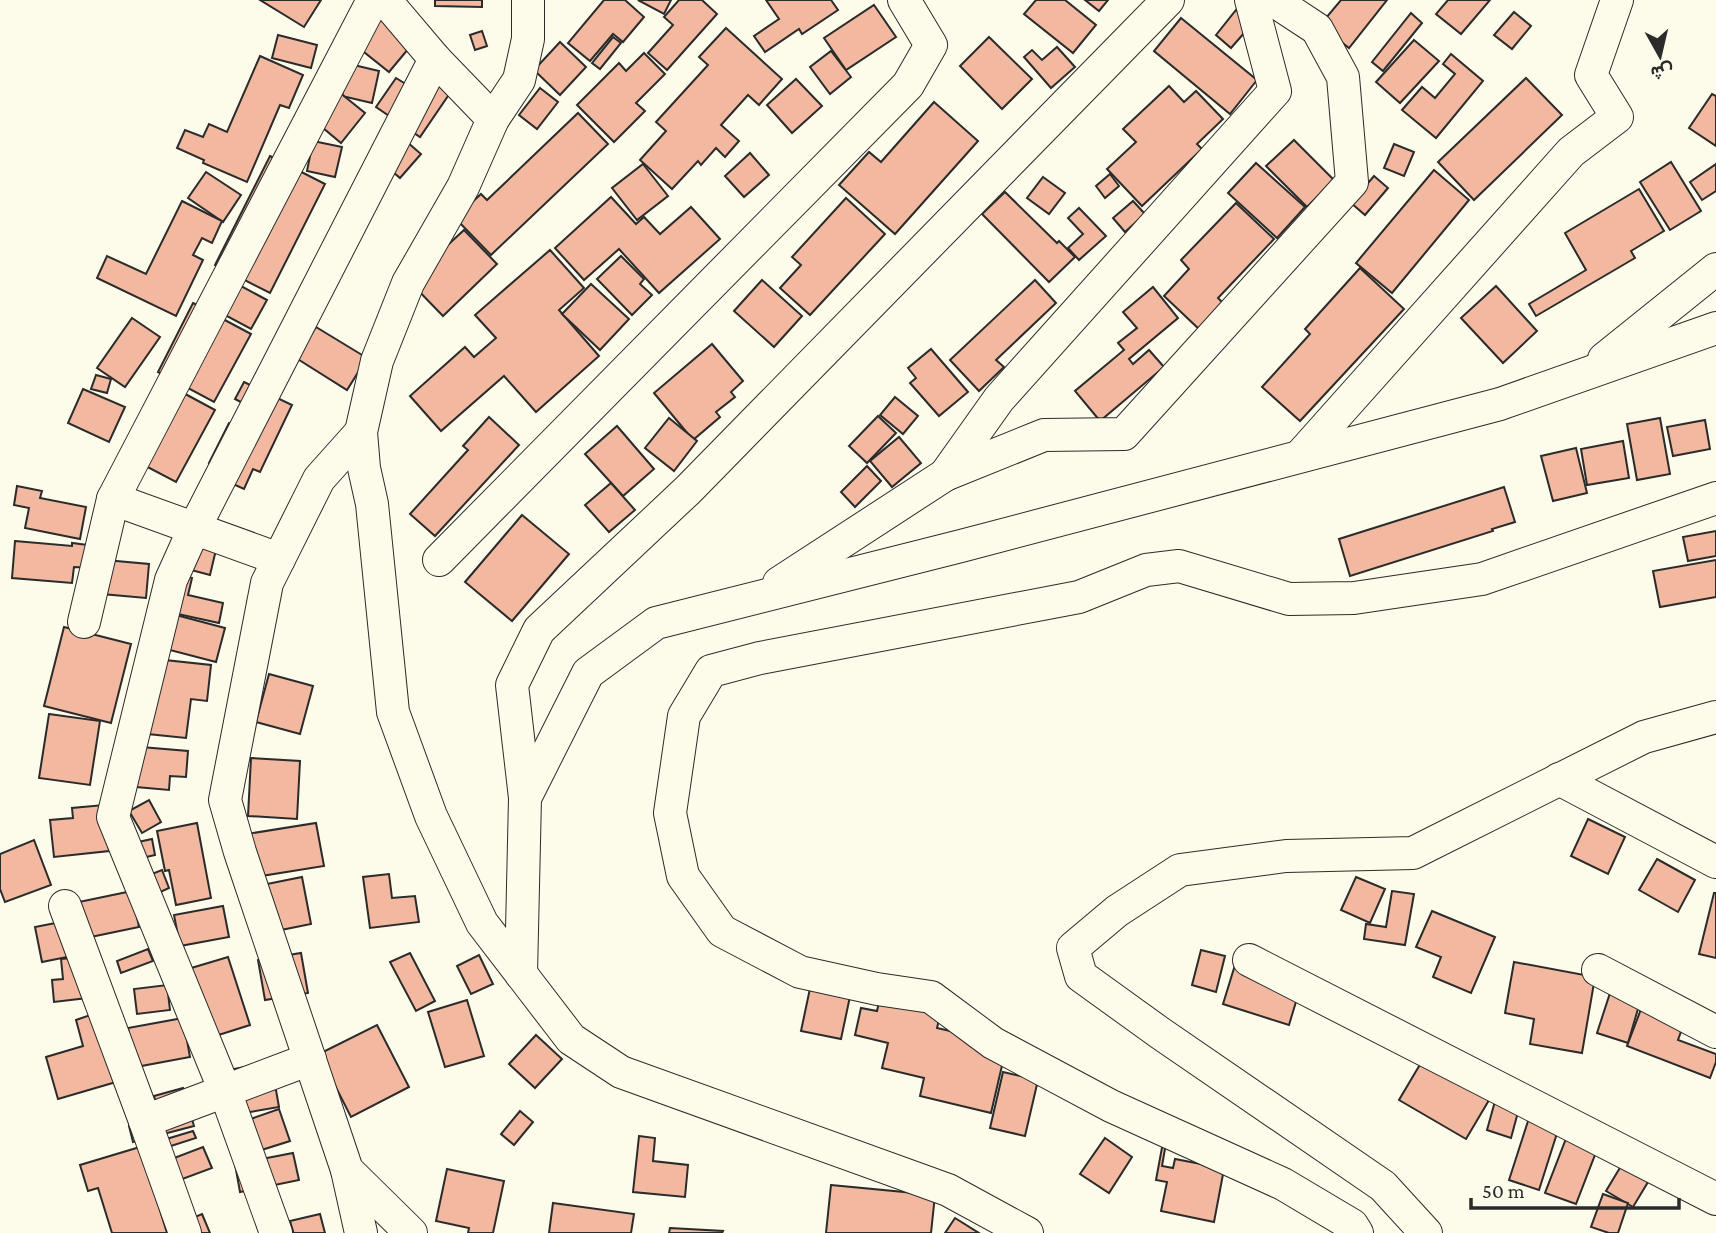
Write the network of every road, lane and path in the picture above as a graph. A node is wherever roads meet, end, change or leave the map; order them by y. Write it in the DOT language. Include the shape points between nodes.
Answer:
graph roads {
  1 [pos="373,0"];
  2 [pos="385,0"];
  3 [pos="528,0"];
  4 [pos="904,0"];
  5 [pos="1168,0"];
  6 [pos="1251,0"];
  7 [pos="1273,0"];
  8 [pos="1617,0"];
  9 [pos="435,59"];
  10 [pos="493,119"];
  11 [pos="1716,269"];
  12 [pos="1716,328"];
  13 [pos="1586,373"];
  14 [pos="361,432"];
  15 [pos="1300,456"];
  16 [pos="945,475"];
  17 [pos="1716,498"];
  18 [pos="113,499"];
  19 [pos="194,529"];
  20 [pos="279,559"];
  21 [pos="439,560"];
  22 [pos="758,597"];
  23 [pos="84,622"];
  24 [pos="1716,717"];
  25 [pos="1559,779"];
  26 [pos="525,798"];
  27 [pos="1716,862"];
  28 [pos="65,906"];
  29 [pos="1250,960"];
  30 [pos="1598,970"];
  31 [pos="521,974"];
  32 [pos="1716,1032"];
  33 [pos="310,1059"];
  34 [pos="225,1091"];
  35 [pos="145,1121"];
  36 [pos="347,1170"];
  37 [pos="1716,1199"];
  38 [pos="186,1233"];
  39 [pos="276,1233"];
  40 [pos="361,1233"];
  41 [pos="411,1233"];
  42 [pos="1027,1233"];
  43 [pos="1357,1233"];
  44 [pos="1426,1233"];
  1 -- 18 [label="street"];
  2 -- 9 [label="street"];
  3 -- 10 [label="street" via="528,39 519,80"];
  4 -- 21 [label="street" via="931,45 908,85"];
  5 -- 26 [label="street" via="688,490 539,630 512,685"];
  6 -- 16 [label="street" via="1275,91 999,399"];
  7 -- 16 [label="street" via="1317,29 1343,77 1352,181 1124,435 1044,435"];
  8 -- 15 [label="street" via="1591,75 1617,117 1571,152"];
  9 -- 10 [label="street"];
  9 -- 19 [label="street"];
  10 -- 14 [label="street" via="463,187 408,283 377,361"];
  11 -- 13 [label="street"];
  12 -- 13 [label="street"];
  13 -- 15 [label="street" via="1500,404"];
  14 -- 20 [label="street" via="319,479"];
  14 -- 31 [label="street" via="393,712 431,816 482,923"];
  15 -- 22 [label="street"];
  16 -- 22 [label="street"];
  17 -- 43 [label="street" via="1482,579 1354,598 1289,599 1179,566 1146,570 1079,597 711,671 684,716 670,813 683,876 722,931 800,972 931,997 993,1043 1111,1107 1283,1184 1352,1225"];
  18 -- 19 [label="street"];
  18 -- 23 [label="street"];
  19 -- 20 [label="street"];
  19 -- 34 [label="street" via="171,580 113,817"];
  20 -- 33 [label="street" via="267,583 225,800"];
  22 -- 26 [label="street" via="656,623 588,673"];
  24 -- 25 [label="street" via="1644,737"];
  25 -- 27 [label="street"];
  25 -- 44 [label="street" via="1413,853 1286,856 1180,870 1117,911 1073,948 1082,976 1383,1186"];
  26 -- 31 [label="street"];
  28 -- 35 [label="street"];
  29 -- 37 [label="street"];
  30 -- 32 [label="street"];
  31 -- 42 [label="street" via="572,1039 621,1072 948,1190"];
  33 -- 34 [label="street"];
  33 -- 36 [label="street"];
  34 -- 35 [label="street"];
  34 -- 39 [label="street"];
  35 -- 38 [label="street"];
  36 -- 40 [label="street"];
  36 -- 41 [label="street"];
}
